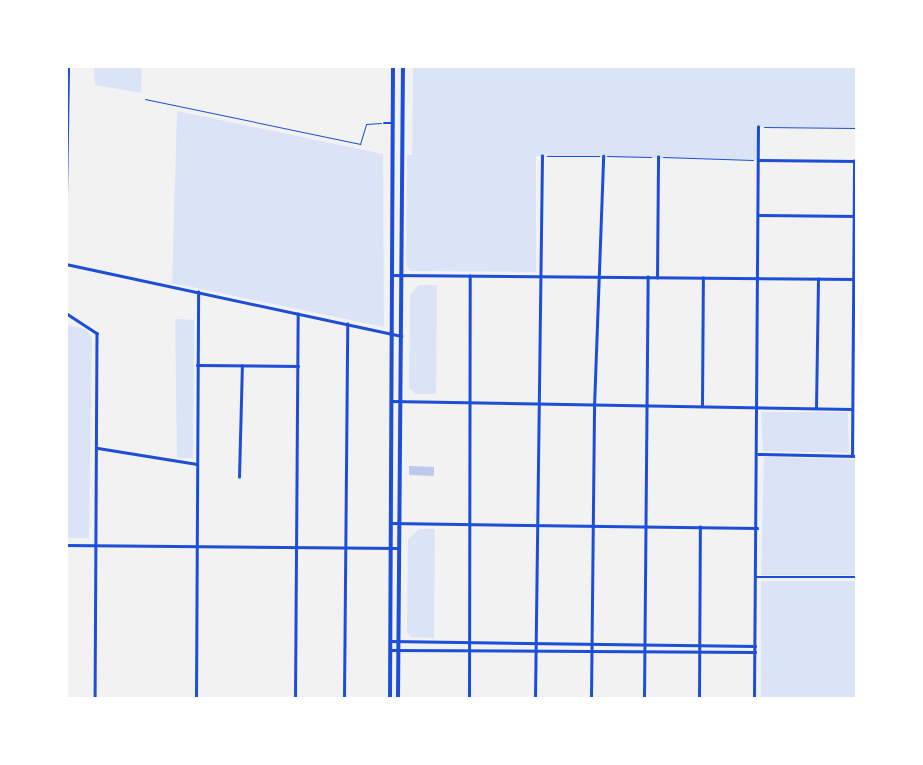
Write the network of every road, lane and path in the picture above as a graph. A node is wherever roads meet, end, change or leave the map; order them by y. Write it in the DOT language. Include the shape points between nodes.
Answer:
graph roads {
  1 [pos="68,66"];
  2 [pos="393,66"];
  3 [pos="403,66"];
  4 [pos="145,99"];
  5 [pos="384,123"];
  6 [pos="393,123"];
  7 [pos="758,127"];
  8 [pos="856,128"];
  9 [pos="541,156"];
  10 [pos="603,156"];
  11 [pos="658,157"];
  12 [pos="758,160"];
  13 [pos="855,161"];
  14 [pos="66,197"];
  15 [pos="758,215"];
  16 [pos="855,216"];
  17 [pos="66,264"];
  18 [pos="393,275"];
  19 [pos="402,275"];
  20 [pos="470,276"];
  21 [pos="540,276"];
  22 [pos="598,277"];
  23 [pos="648,277"];
  24 [pos="657,278"];
  25 [pos="704,278"];
  26 [pos="759,278"];
  27 [pos="818,279"];
  28 [pos="855,279"];
  29 [pos="198,292"];
  30 [pos="66,313"];
  31 [pos="298,314"];
  32 [pos="347,324"];
  33 [pos="393,334"];
  34 [pos="401,336"];
  35 [pos="197,365"];
  36 [pos="242,366"];
  37 [pos="298,366"];
  38 [pos="392,401"];
  39 [pos="401,401"];
  40 [pos="469,402"];
  41 [pos="538,404"];
  42 [pos="595,404"];
  43 [pos="648,404"];
  44 [pos="702,406"];
  45 [pos="758,407"];
  46 [pos="816,408"];
  47 [pos="852,409"];
  48 [pos="97,448"];
  49 [pos="758,454"];
  50 [pos="854,456"];
  51 [pos="197,464"];
  52 [pos="239,477"];
  53 [pos="391,523"];
  54 [pos="400,523"];
  55 [pos="468,524"];
  56 [pos="537,525"];
  57 [pos="593,526"];
  58 [pos="646,527"];
  59 [pos="700,527"];
  60 [pos="757,528"];
  61 [pos="66,545"];
  62 [pos="96,545"];
  63 [pos="197,545"];
  64 [pos="296,547"];
  65 [pos="346,547"];
  66 [pos="391,548"];
  67 [pos="400,548"];
  68 [pos="756,577"];
  69 [pos="856,577"];
  70 [pos="391,641"];
  71 [pos="399,641"];
  72 [pos="467,642"];
  73 [pos="535,643"];
  74 [pos="592,644"];
  75 [pos="645,645"];
  76 [pos="699,646"];
  77 [pos="755,646"];
  78 [pos="391,650"];
  79 [pos="399,650"];
  80 [pos="468,650"];
  81 [pos="535,651"];
  82 [pos="592,651"];
  83 [pos="645,652"];
  84 [pos="699,652"];
  85 [pos="755,652"];
  86 [pos="95,698"];
  87 [pos="196,698"];
  88 [pos="295,698"];
  89 [pos="344,698"];
  90 [pos="390,698"];
  91 [pos="398,698"];
  92 [pos="469,698"];
  93 [pos="535,698"];
  94 [pos="591,698"];
  95 [pos="644,698"];
  96 [pos="699,698"];
  97 [pos="754,698"];
  1 -- 14 [label="street"];
  2 -- 6 [label="main road"];
  3 -- 19 [label="main road"];
  4 -- 5 [label="lane" via="360,144 366,124"];
  5 -- 6 [label="street"];
  6 -- 18 [label="main road"];
  7 -- 8 [label="path"];
  7 -- 12 [label="street"];
  9 -- 10 [label="path"];
  9 -- 21 [label="street"];
  10 -- 11 [label="path"];
  10 -- 22 [label="street"];
  11 -- 12 [label="path"];
  11 -- 24 [label="street"];
  12 -- 13 [label="street"];
  12 -- 15 [label="street"];
  13 -- 16 [label="street"];
  15 -- 16 [label="street"];
  15 -- 26 [label="street"];
  16 -- 28 [label="street"];
  17 -- 29 [label="street"];
  18 -- 19 [label="street"];
  18 -- 33 [label="main road"];
  19 -- 20 [label="street"];
  19 -- 34 [label="main road"];
  20 -- 21 [label="street"];
  20 -- 40 [label="street"];
  21 -- 22 [label="street"];
  21 -- 41 [label="street"];
  22 -- 23 [label="street"];
  22 -- 42 [label="street"];
  23 -- 24 [label="street"];
  23 -- 43 [label="street"];
  24 -- 25 [label="street"];
  25 -- 26 [label="street"];
  25 -- 44 [label="street"];
  26 -- 27 [label="street"];
  26 -- 45 [label="street"];
  27 -- 28 [label="street"];
  27 -- 46 [label="street"];
  28 -- 47 [label="street"];
  29 -- 31 [label="street"];
  29 -- 35 [label="street"];
  30 -- 48 [label="street" via="97,333"];
  31 -- 32 [label="street"];
  31 -- 37 [label="street"];
  32 -- 33 [label="street"];
  32 -- 65 [label="street"];
  33 -- 34 [label="street"];
  33 -- 38 [label="main road"];
  34 -- 39 [label="main road"];
  35 -- 36 [label="street"];
  35 -- 51 [label="street"];
  36 -- 37 [label="street"];
  36 -- 52 [label="street"];
  37 -- 64 [label="street"];
  38 -- 39 [label="street"];
  38 -- 53 [label="main road"];
  39 -- 40 [label="street"];
  39 -- 54 [label="main road"];
  40 -- 41 [label="street"];
  40 -- 55 [label="street"];
  41 -- 42 [label="street"];
  41 -- 56 [label="street"];
  42 -- 43 [label="street"];
  42 -- 57 [label="street"];
  43 -- 44 [label="street"];
  43 -- 58 [label="street"];
  44 -- 45 [label="street"];
  45 -- 46 [label="street"];
  45 -- 49 [label="street"];
  46 -- 47 [label="street"];
  47 -- 50 [label="street"];
  48 -- 51 [label="street"];
  48 -- 62 [label="street"];
  49 -- 50 [label="street"];
  49 -- 60 [label="street"];
  51 -- 63 [label="street"];
  53 -- 54 [label="street"];
  53 -- 66 [label="main road"];
  54 -- 55 [label="street"];
  54 -- 67 [label="main road"];
  55 -- 56 [label="street"];
  55 -- 72 [label="street"];
  56 -- 57 [label="street"];
  56 -- 73 [label="street"];
  57 -- 58 [label="street"];
  57 -- 74 [label="street"];
  58 -- 59 [label="street"];
  58 -- 75 [label="street"];
  59 -- 60 [label="street"];
  59 -- 76 [label="street"];
  60 -- 68 [label="street"];
  61 -- 62 [label="street"];
  62 -- 63 [label="street"];
  62 -- 86 [label="street"];
  63 -- 64 [label="street"];
  63 -- 87 [label="street"];
  64 -- 65 [label="street"];
  64 -- 88 [label="street"];
  65 -- 66 [label="street"];
  65 -- 89 [label="street"];
  66 -- 67 [label="street"];
  66 -- 70 [label="main road"];
  67 -- 71 [label="main road"];
  68 -- 69 [label="street"];
  68 -- 77 [label="street"];
  70 -- 71 [label="street"];
  70 -- 78 [label="main road"];
  71 -- 72 [label="street"];
  71 -- 79 [label="main road"];
  72 -- 73 [label="street"];
  72 -- 80 [label="street"];
  73 -- 74 [label="street"];
  73 -- 81 [label="street"];
  74 -- 75 [label="street"];
  74 -- 82 [label="street"];
  75 -- 76 [label="street"];
  75 -- 83 [label="street"];
  76 -- 77 [label="street"];
  76 -- 84 [label="street"];
  77 -- 85 [label="street"];
  78 -- 79 [label="street"];
  78 -- 90 [label="main road"];
  79 -- 80 [label="street"];
  79 -- 91 [label="main road"];
  80 -- 81 [label="street"];
  80 -- 92 [label="street"];
  81 -- 82 [label="street"];
  81 -- 93 [label="street"];
  82 -- 83 [label="street"];
  82 -- 94 [label="street"];
  83 -- 84 [label="street"];
  83 -- 95 [label="street"];
  84 -- 85 [label="street"];
  84 -- 96 [label="street"];
  85 -- 97 [label="street"];
}
